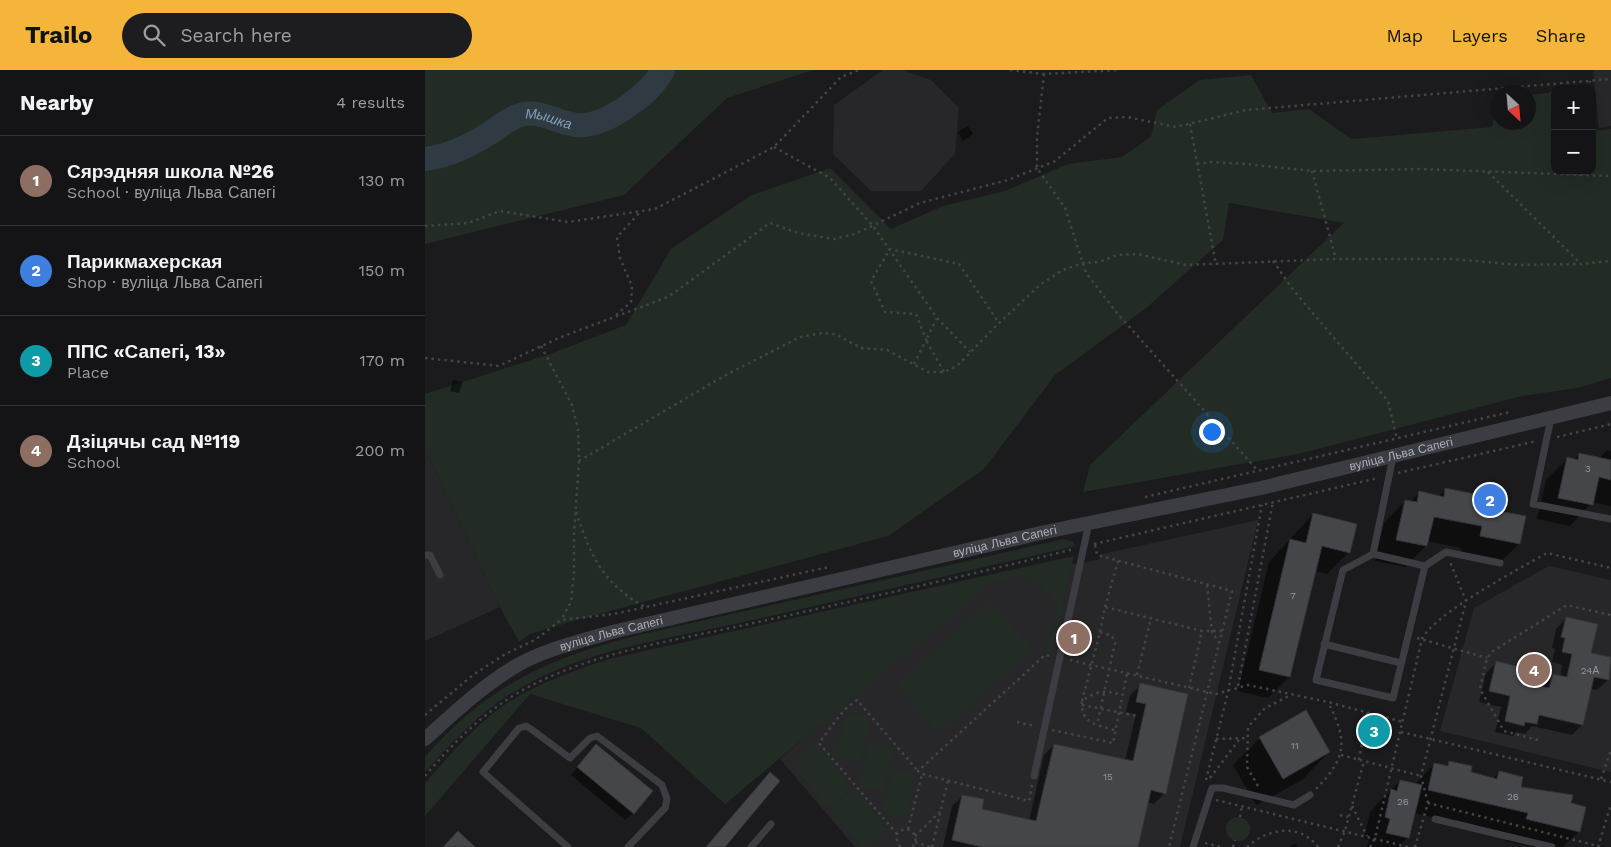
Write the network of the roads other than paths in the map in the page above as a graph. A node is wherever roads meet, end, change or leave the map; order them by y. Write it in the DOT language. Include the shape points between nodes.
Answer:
graph roads {
  1 [pos="1611,403"];
  2 [pos="1551,418"];
  3 [pos="1393,454"];
  4 [pos="1611,519"];
  5 [pos="1089,522"];
  6 [pos="425,554"];
  7 [pos="1373,554"];
  8 [pos="1500,563"];
  9 [pos="1425,566"];
  10 [pos="440,575"];
  11 [pos="1324,644"];
  12 [pos="1401,662"];
  13 [pos="425,739"];
  14 [pos="1034,776"];
  15 [pos="1310,795"];
  16 [pos="1435,819"];
  17 [pos="771,824"];
  18 [pos="1197,845"];
  19 [pos="1538,845"];
  20 [pos="568,847"];
  21 [pos="628,847"];
  22 [pos="751,847"];
  23 [pos="1552,847"];
  1 -- 2 [label="street, вуліца Льва Сапегі"];
  2 -- 3 [label="street, вуліца Льва Сапегі"];
  2 -- 4 [label="lane" via="1533,504"];
  3 -- 5 [label="street, вуліца Льва Сапегі" via="1261,488"];
  3 -- 7 [label="lane"];
  5 -- 13 [label="street, вуліца Льва Сапегі" via="559,647 506,673 471,698"];
  5 -- 14 [label="lane"];
  6 -- 10 [label="lane" via="430,555"];
  7 -- 9 [label="lane"];
  7 -- 11 [label="lane" via="1343,570"];
  8 -- 9 [label="lane" via="1446,552"];
  9 -- 12 [label="lane"];
  11 -- 12 [label="lane"];
  11 -- 12 [label="lane" via="1316,680 1393,698"];
  15 -- 18 [label="lane" via="1294,805 1212,788"];
  16 -- 19 [label="lane"];
  17 -- 22 [label="lane"];
  19 -- 23 [label="lane"];
  20 -- 21 [label="lane" via="483,772 519,728 526,726 570,758 590,738 597,736 662,785 667,799 665,808"];
}
